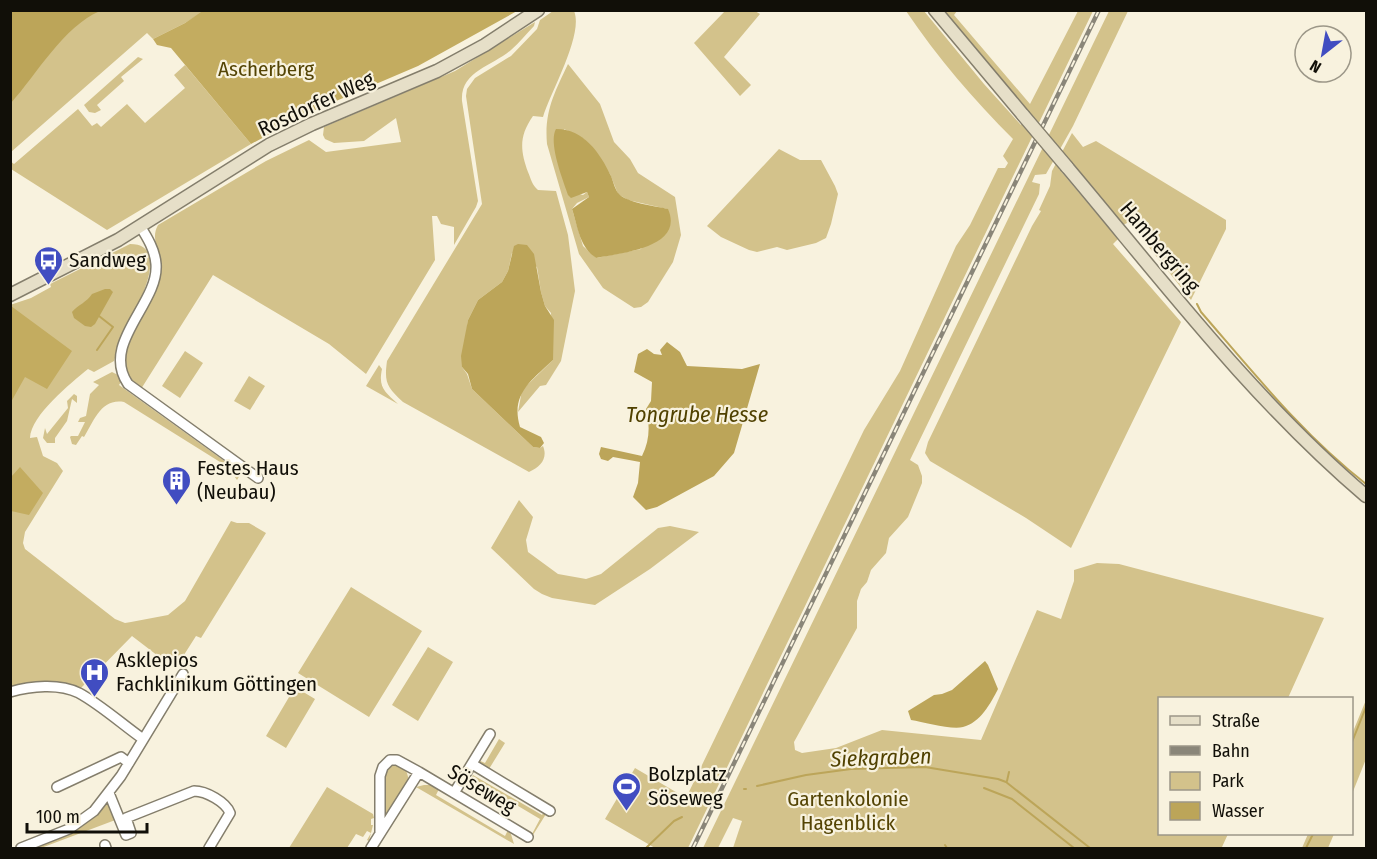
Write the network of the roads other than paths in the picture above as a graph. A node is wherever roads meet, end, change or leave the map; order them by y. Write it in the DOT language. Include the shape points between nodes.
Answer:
graph roads {
  1 [pos="538,10"];
  2 [pos="935,10"];
  3 [pos="140,226"];
  4 [pos="14,292"];
  5 [pos="258,478"];
  6 [pos="1366,496"];
  7 [pos="183,675"];
  8 [pos="10,692"];
  9 [pos="490,734"];
  10 [pos="143,739"];
  11 [pos="129,764"];
  12 [pos="472,764"];
  13 [pos="419,772"];
  14 [pos="57,787"];
  15 [pos="454,793"];
  16 [pos="109,794"];
  17 [pos="550,811"];
  18 [pos="380,834"];
  19 [pos="528,837"];
  20 [pos="21,849"];
  21 [pos="209,849"];
  22 [pos="371,849"];
  1 -- 3 [label="main road, Rosdorfer Weg" via="437,71 269,145"];
  2 -- 6 [label="main road, Hambergring, bridge" via="1246,379 1307,443"];
  3 -- 4 [label="main road, Rosdorfer Weg"];
  3 -- 5 [label="street" via="157,264 152,286 122,346 120,365 124,379"];
  7 -- 10 [label="street"];
  8 -- 10 [label="street" via="52,687 78,693"];
  9 -- 12 [label="street"];
  10 -- 11 [label="street"];
  11 -- 14 [label="street" via="121,757"];
  11 -- 16 [label="street"];
  12 -- 15 [label="street"];
  12 -- 17 [label="street"];
  13 -- 15 [label="street, Söseweg"];
  13 -- 18 [label="street"];
  13 -- 18 [label="street, Söseweg" via="397,760 390,760 383,767"];
  15 -- 19 [label="street, Söseweg"];
  16 -- 20 [label="street" via="80,823"];
  16 -- 21 [label="street" via="126,835 131,833 126,819 194,791 203,792 226,806 230,813"];
  18 -- 22 [label="street"];
}
